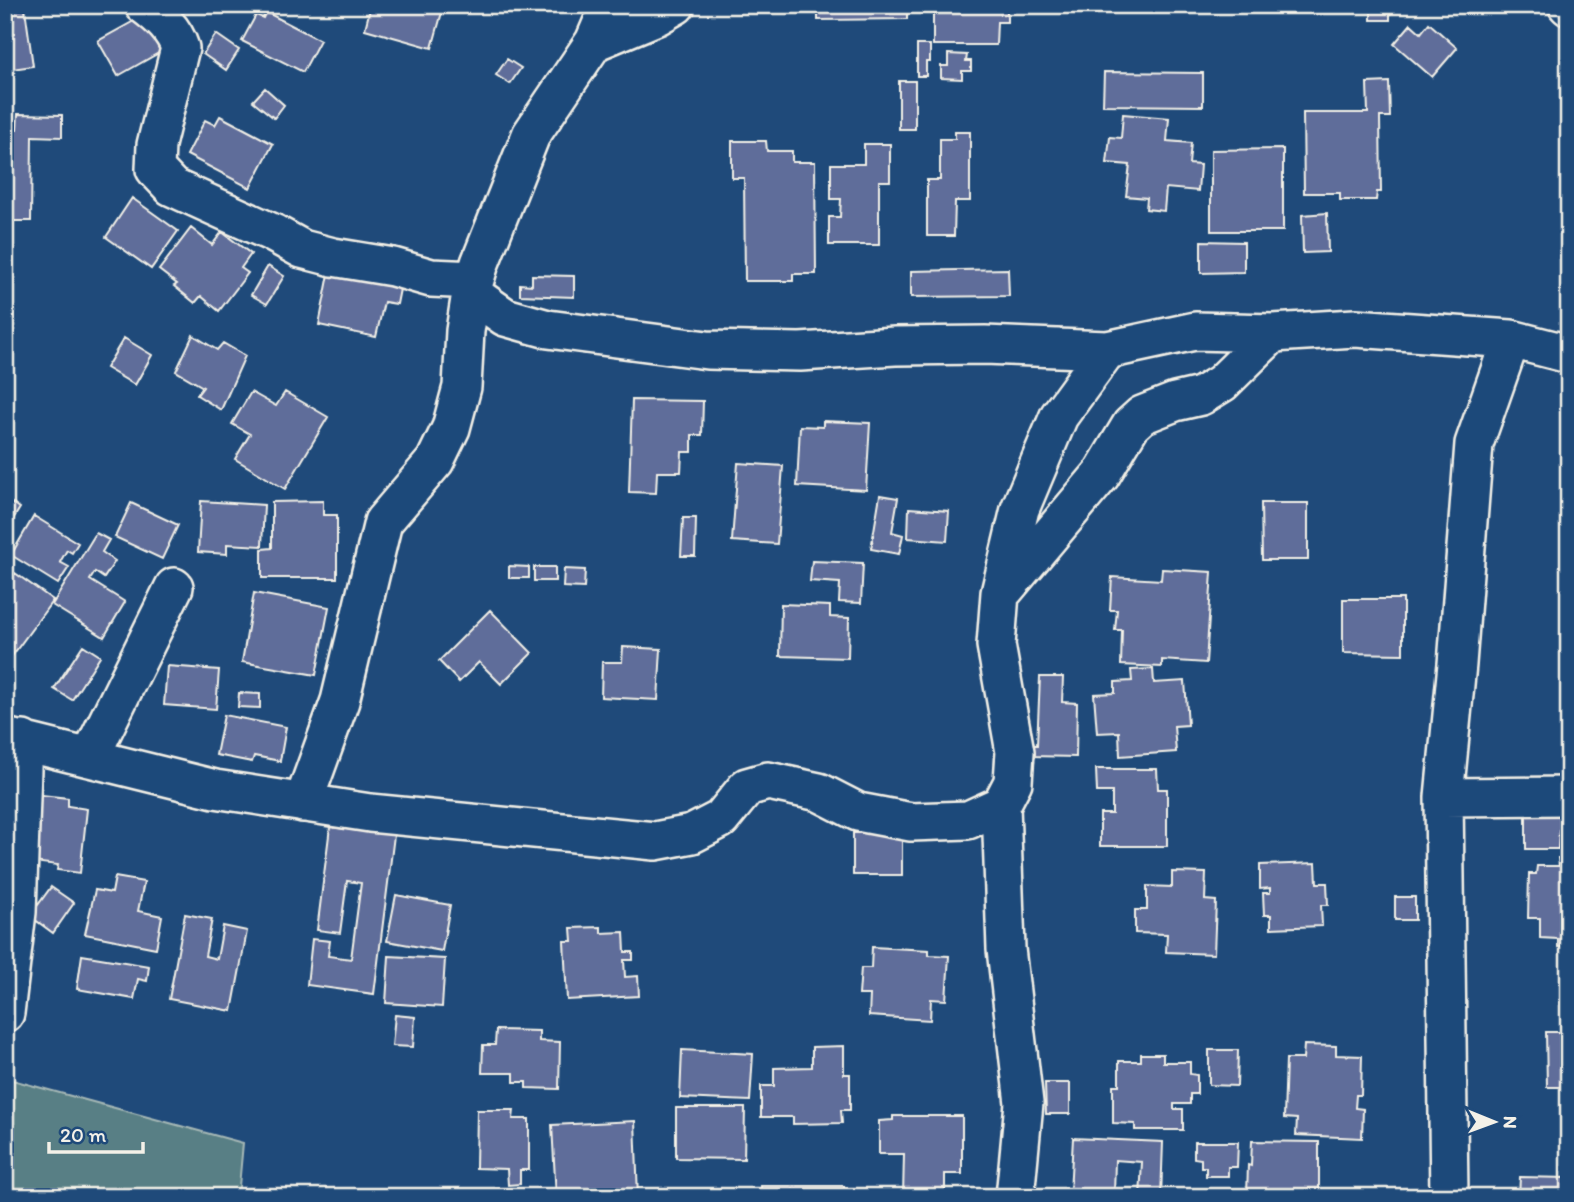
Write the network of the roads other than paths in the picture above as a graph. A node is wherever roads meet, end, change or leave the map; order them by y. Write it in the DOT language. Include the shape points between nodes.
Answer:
graph roads {
  1 [pos="144,5"];
  2 [pos="610,5"];
  3 [pos="676,5"];
  4 [pos="594,42"];
  5 [pos="473,287"];
  6 [pos="1273,333"];
  7 [pos="1511,339"];
  8 [pos="1107,350"];
  9 [pos="1569,354"];
  10 [pos="174,587"];
  11 [pos="1000,593"];
  12 [pos="14,738"];
  13 [pos="90,757"];
  14 [pos="1569,796"];
  15 [pos="1444,797"];
  16 [pos="303,803"];
  17 [pos="1001,805"];
  18 [pos="5,1013"];
  19 [pos="1015,1197"];
  20 [pos="1450,1197"];
  1 -- 5 [label="street" via="177,36 180,48 156,145 155,169 173,187 302,249"];
  2 -- 4 [label="street"];
  3 -- 4 [label="street"];
  4 -- 5 [label="street" via="531,135"];
  5 -- 8 [label="street" via="505,317 548,329 707,350 800,352 985,345"];
  5 -- 16 [label="street" via="462,387 451,428 435,461 383,522 340,701"];
  6 -- 7 [label="street" via="1355,328"];
  6 -- 8 [label="street" via="1195,331"];
  6 -- 11 [label="street" via="1222,383 1201,396 1142,415 1131,425 1101,475"];
  7 -- 9 [label="street"];
  7 -- 15 [label="street" via="1474,444"];
  8 -- 11 [label="street" via="1059,416 1020,509"];
  10 -- 13 [label="street"];
  11 -- 17 [label="street" via="996,645 1015,752 1013,782"];
  12 -- 13 [label="street"];
  12 -- 18 [label="street" via="18,912"];
  13 -- 16 [label="street" via="215,789"];
  14 -- 15 [label="street"];
  15 -- 20 [label="street"];
  16 -- 17 [label="street" via="655,841 692,834 721,819 747,787 768,781 819,792 858,812 911,822 968,820"];
  17 -- 19 [label="street" via="1006,949 1024,1103"];
}
